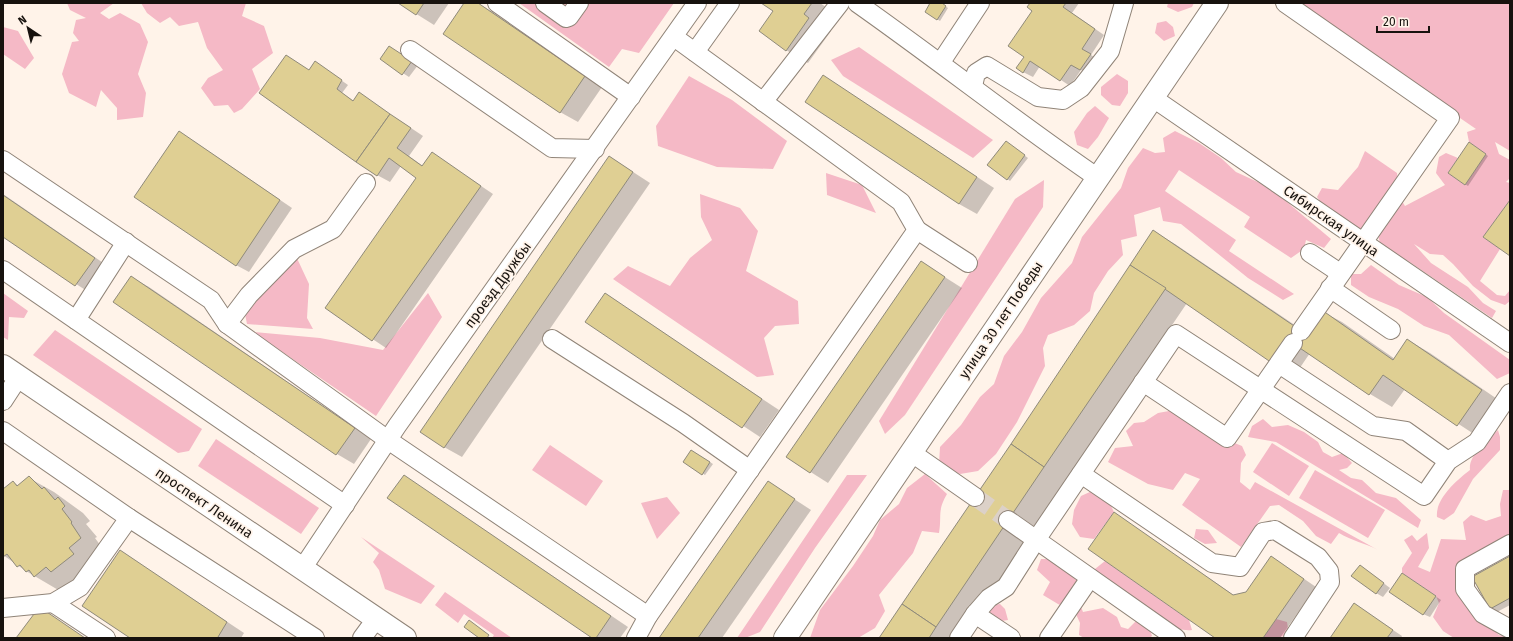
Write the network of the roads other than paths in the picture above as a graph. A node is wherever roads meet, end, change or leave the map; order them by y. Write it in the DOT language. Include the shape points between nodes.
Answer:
graph roads {
  1 [pos="497,3"];
  2 [pos="545,3"];
  3 [pos="579,3"];
  4 [pos="697,3"];
  5 [pos="730,3"];
  6 [pos="840,3"];
  7 [pos="857,3"];
  8 [pos="980,3"];
  9 [pos="1124,3"];
  10 [pos="1217,3"];
  11 [pos="1284,3"];
  12 [pos="674,37"];
  13 [pos="410,50"];
  14 [pos="695,52"];
  15 [pos="941,62"];
  16 [pos="973,86"];
  17 [pos="631,97"];
  18 [pos="1152,98"];
  19 [pos="763,102"];
  20 [pos="595,149"];
  21 [pos="3,160"];
  22 [pos="1098,178"];
  23 [pos="366,183"];
  24 [pos="917,230"];
  25 [pos="126,242"];
  26 [pos="1363,243"];
  27 [pos="1310,253"];
  28 [pos="968,263"];
  29 [pos="3,270"];
  30 [pos="1335,280"];
  31 [pos="76,320"];
  32 [pos="227,324"];
  33 [pos="1391,330"];
  34 [pos="1508,337"];
  35 [pos="552,339"];
  36 [pos="1279,364"];
  37 [pos="11,372"];
  38 [pos="1144,382"];
  39 [pos="1262,389"];
  40 [pos="1510,393"];
  41 [pos="3,401"];
  42 [pos="3,431"];
  43 [pos="388,440"];
  44 [pos="912,452"];
  45 [pos="1448,461"];
  46 [pos="750,470"];
  47 [pos="1081,474"];
  48 [pos="975,497"];
  49 [pos="345,505"];
  50 [pos="129,518"];
  51 [pos="1008,520"];
  52 [pos="1036,540"];
  53 [pos="1510,544"];
  54 [pos="302,569"];
  55 [pos="1090,578"];
  56 [pos="54,603"];
  57 [pos="3,608"];
  58 [pos="975,614"];
  59 [pos="648,616"];
  60 [pos="376,618"];
  61 [pos="1510,630"];
  62 [pos="1296,637"];
  63 [pos="106,638"];
  64 [pos="315,638"];
  65 [pos="362,638"];
  66 [pos="405,638"];
  67 [pos="636,638"];
  68 [pos="785,638"];
  69 [pos="959,638"];
  70 [pos="1011,638"];
  71 [pos="1049,638"];
  72 [pos="1176,638"];
  1 -- 17 [label="street"];
  2 -- 3 [label="street" via="566,18"];
  4 -- 12 [label="street, проезд Дружбы"];
  5 -- 14 [label="street"];
  6 -- 19 [label="street"];
  7 -- 15 [label="street"];
  8 -- 15 [label="street"];
  9 -- 16 [label="street" via="1110,51 1081,88 1063,100 1038,96 987,66 976,73"];
  10 -- 18 [label="main road, улица 30 лет Победы"];
  11 -- 26 [label="street" via="1450,118"];
  12 -- 14 [label="street"];
  12 -- 17 [label="street, проезд Дружбы"];
  13 -- 20 [label="street" via="552,148"];
  14 -- 19 [label="street"];
  15 -- 16 [label="street"];
  16 -- 22 [label="street"];
  17 -- 20 [label="street, проезд Дружбы"];
  18 -- 22 [label="main road, улица 30 лет Победы"];
  18 -- 26 [label="street, Сибирская улица"];
  19 -- 24 [label="street" via="901,202"];
  20 -- 43 [label="street, проезд Дружбы"];
  21 -- 25 [label="street"];
  22 -- 44 [label="main road, улица 30 лет Победы"];
  23 -- 32 [label="street" via="333,229 294,249 248,295"];
  24 -- 28 [label="street"];
  24 -- 46 [label="street"];
  25 -- 31 [label="street"];
  25 -- 32 [label="street" via="211,300"];
  26 -- 30 [label="street"];
  26 -- 34 [label="street, Сибирская улица"];
  27 -- 30 [label="street"];
  29 -- 31 [label="street"];
  30 -- 33 [label="street"];
  30 -- 36 [label="street"];
  31 -- 49 [label="street"];
  32 -- 43 [label="street"];
  35 -- 46 [label="street" via="683,423"];
  36 -- 39 [label="street"];
  36 -- 45 [label="street" via="1373,426 1406,431"];
  37 -- 41 [label="street"];
  37 -- 54 [label="main road, проспект Ленина"];
  38 -- 39 [label="street" via="1176,334"];
  38 -- 39 [label="street" via="1227,438"];
  38 -- 47 [label="street"];
  39 -- 45 [label="street" via="1424,496"];
  40 -- 45 [label="street" via="1477,442"];
  42 -- 50 [label="street"];
  43 -- 49 [label="street, проезд Дружбы"];
  43 -- 59 [label="street"];
  44 -- 48 [label="street"];
  44 -- 68 [label="main road, улица 30 лет Победы"];
  46 -- 59 [label="street"];
  47 -- 52 [label="street"];
  47 -- 62 [label="street" via="1212,563 1240,567 1263,532 1275,530 1318,557 1329,571 1330,582"];
  49 -- 54 [label="street, проезд Дружбы"];
  50 -- 56 [label="street" via="80,587"];
  50 -- 64 [label="street"];
  51 -- 52 [label="street"];
  52 -- 55 [label="street"];
  52 -- 58 [label="street" via="1006,587 989,598"];
  53 -- 61 [label="street" via="1465,569 1466,589 1483,614"];
  54 -- 60 [label="main road, проспект Ленина"];
  55 -- 71 [label="street"];
  55 -- 72 [label="street"];
  56 -- 57 [label="street"];
  56 -- 63 [label="street"];
  58 -- 69 [label="street"];
  58 -- 70 [label="street"];
  59 -- 67 [label="street"];
  60 -- 65 [label="street"];
  60 -- 66 [label="main road, проспект Ленина"];
}
